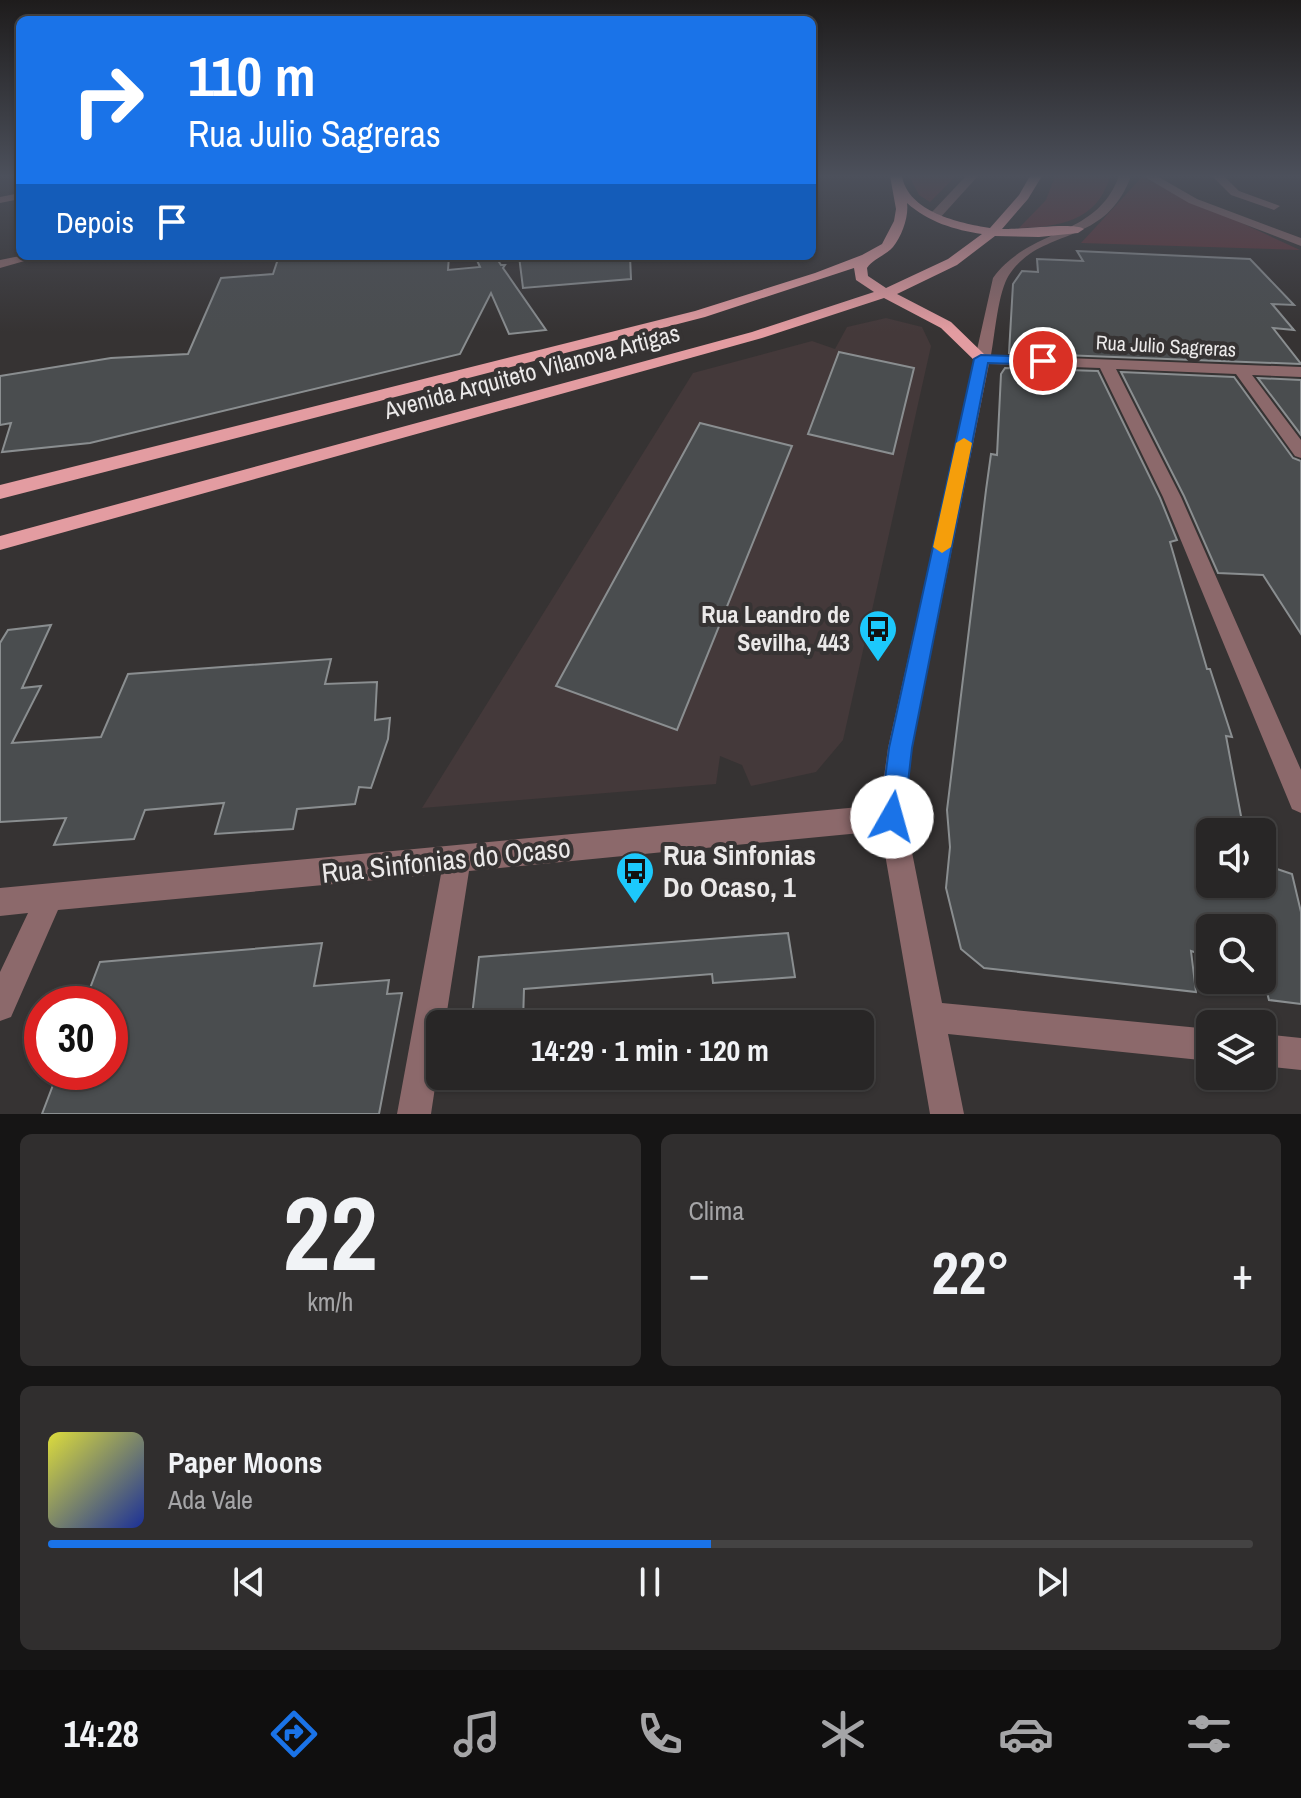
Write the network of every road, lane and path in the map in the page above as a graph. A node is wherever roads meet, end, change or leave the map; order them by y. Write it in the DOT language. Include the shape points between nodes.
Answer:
graph roads {
  1 [pos="897,228"];
  2 [pos="980,228"];
  3 [pos="999,228"];
  4 [pos="1264,228"];
  5 [pos="1078,229"];
  6 [pos="995,232"];
  7 [pos="1301,242"];
  8 [pos="867,258"];
  9 [pos="886,293"];
  10 [pos="981,359"];
  11 [pos="1105,363"];
  12 [pos="1240,369"];
  13 [pos="1301,372"];
  14 [pos="1301,452"];
  15 [pos="0,492"];
  16 [pos="0,543"];
  17 [pos="1301,800"];
  18 [pos="892,817"];
  19 [pos="457,859"];
  20 [pos="50,897"];
  21 [pos="0,902"];
  22 [pos="0,1006"];
  23 [pos="929,1017"];
  24 [pos="1196,1044"];
  25 [pos="1276,1051"];
  26 [pos="1301,1054"];
  27 [pos="414,1114"];
  28 [pos="947,1114"];
  1 -- 8 [label="main road, Avenida Arquiteto Vilanova Artigas" via="887,246"];
  2 -- 6 [label="main road"];
  3 -- 6 [label="main road, Avenida Arquiteto Vilanova Artigas"];
  4 -- 7 [label="street"];
  5 -- 6 [label="main road" via="1052,234"];
  5 -- 10 [label="street" via="1006,266"];
  6 -- 9 [label="main road, Avenida Arquiteto Vilanova Artigas"];
  8 -- 9 [label="main road" via="861,277"];
  8 -- 15 [label="main road, Avenida Arquiteto Vilanova Artigas" via="700,314"];
  9 -- 10 [label="main road" via="946,325"];
  9 -- 16 [label="main road, Avenida Arquiteto Vilanova Artigas" via="757,335"];
  10 -- 11 [label="street, Rua Julio Sagreras"];
  10 -- 18 [label="street" via="900,748"];
  11 -- 12 [label="street, Rua Julio Sagreras"];
  11 -- 17 [label="street" via="1172,497"];
  12 -- 13 [label="street, Rua Julio Sagreras"];
  12 -- 14 [label="street"];
  18 -- 19 [label="street, Rua Sinfonias do Ocaso"];
  18 -- 23 [label="street"];
  19 -- 20 [label="street, Rua Sinfonias do Ocaso"];
  19 -- 27 [label="street"];
  20 -- 21 [label="street, Rua Sinfonias do Ocaso"];
  20 -- 22 [label="street"];
  23 -- 24 [label="street"];
  23 -- 28 [label="street"];
  25 -- 26 [label="street"];
}
